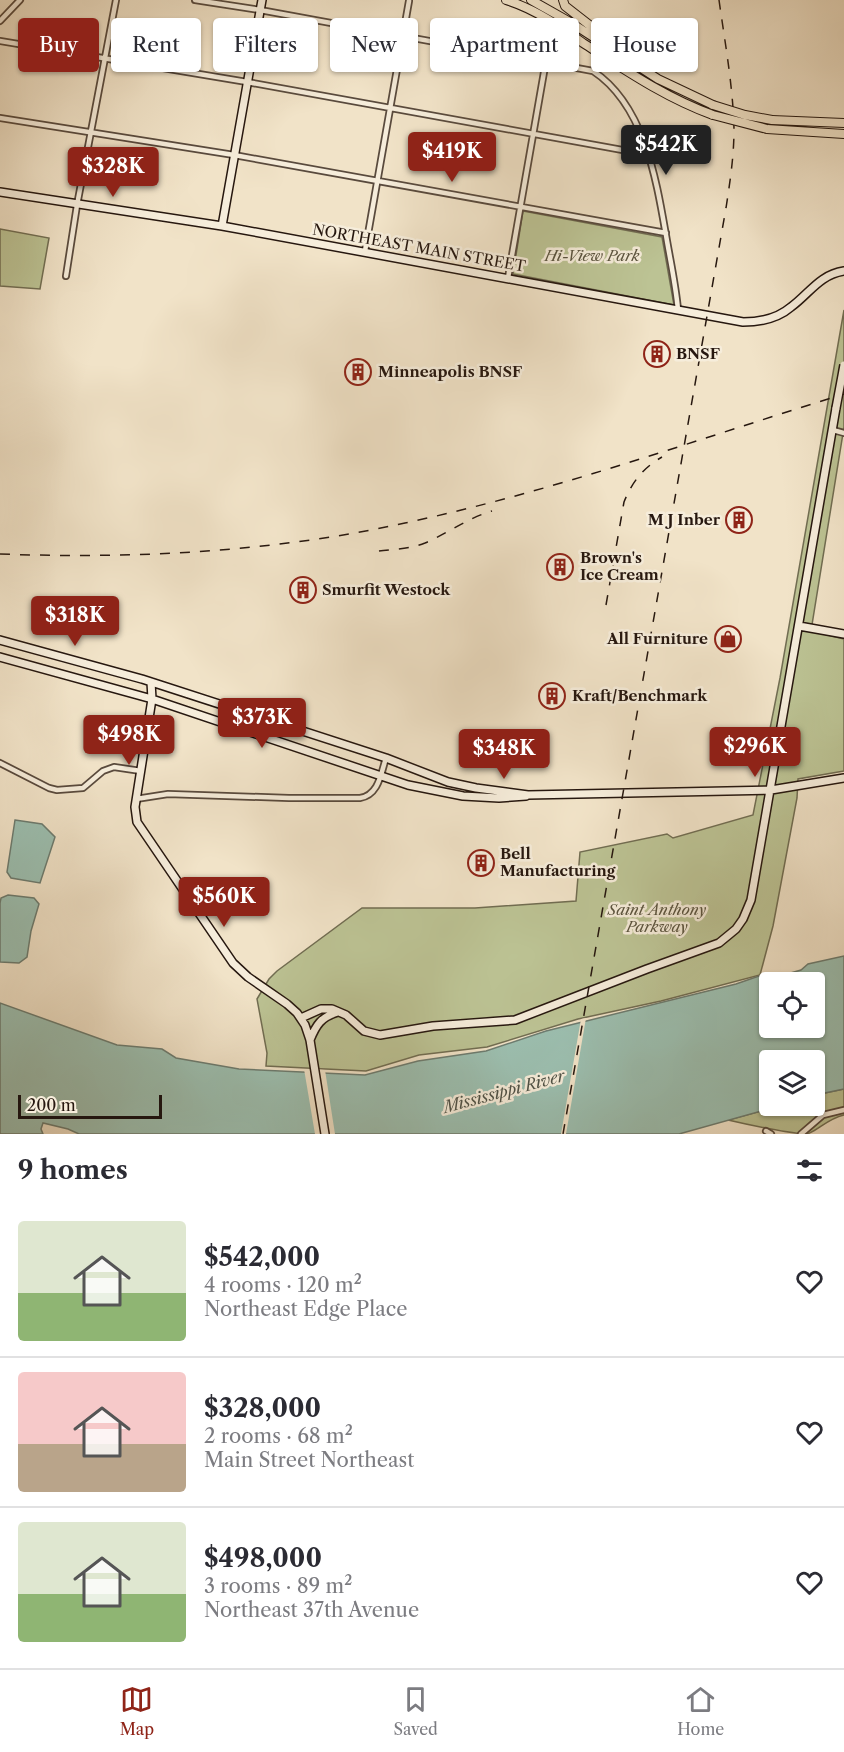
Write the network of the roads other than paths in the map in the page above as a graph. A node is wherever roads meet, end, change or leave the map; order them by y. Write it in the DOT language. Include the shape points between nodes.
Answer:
graph roads {
  1 [pos="20,0"];
  2 [pos="116,0"];
  3 [pos="195,0"];
  4 [pos="261,0"];
  5 [pos="506,0"];
  6 [pos="531,0"];
  7 [pos="562,0"];
  8 [pos="409,1"];
  9 [pos="260,10"];
  10 [pos="406,18"];
  11 [pos="0,21"];
  12 [pos="330,23"];
  13 [pos="591,26"];
  14 [pos="591,36"];
  15 [pos="0,41"];
  16 [pos="105,60"];
  17 [pos="579,69"];
  18 [pos="396,72"];
  19 [pos="544,72"];
  20 [pos="646,72"];
  21 [pos="247,82"];
  22 [pos="390,109"];
  23 [pos="0,118"];
  24 [pos="844,123"];
  25 [pos="91,134"];
  26 [pos="844,134"];
  27 [pos="533,135"];
  28 [pos="234,155"];
  29 [pos="650,155"];
  30 [pos="377,181"];
  31 [pos="0,192"];
  32 [pos="77,205"];
  33 [pos="520,207"];
  34 [pos="222,226"];
  35 [pos="666,233"];
  36 [pos="365,251"];
  37 [pos="844,271"];
  38 [pos="66,276"];
  39 [pos="508,278"];
  40 [pos="678,310"];
  41 [pos="844,365"];
  42 [pos="833,430"];
  43 [pos="844,432"];
  44 [pos="799,626"];
  45 [pos="844,634"];
  46 [pos="0,640"];
  47 [pos="0,657"];
  48 [pos="151,682"];
  49 [pos="152,699"];
  50 [pos="386,758"];
  51 [pos="0,763"];
  52 [pos="141,771"];
  53 [pos="380,776"];
  54 [pos="844,778"];
  55 [pos="771,790"];
  56 [pos="528,795"];
  57 [pos="136,799"];
  58 [pos="210,883"];
  59 [pos="190,901"];
  60 [pos="338,1012"];
  61 [pos="301,1018"];
  62 [pos="310,1040"];
  63 [pos="844,1110"];
  64 [pos="325,1134"];
  65 [pos="801,1134"];
  1 -- 11 [label="street"];
  2 -- 16 [label="street"];
  3 -- 9 [label="street"];
  4 -- 9 [label="street"];
  5 -- 26 [label="main road, bridge" via="534,11 672,98 713,115 767,129"];
  6 -- 14 [label="main road"];
  7 -- 13 [label="main road"];
  8 -- 10 [label="street"];
  9 -- 12 [label="street"];
  9 -- 21 [label="street"];
  15 -- 16 [label="street"];
  16 -- 21 [label="street"];
  16 -- 25 [label="street"];
  17 -- 29 [label="street" via="593,71 609,84 632,116"];
  18 -- 22 [label="street"];
  19 -- 27 [label="street"];
  20 -- 24 [label="main road, bridge" via="713,105 772,120"];
  21 -- 22 [label="street"];
  21 -- 28 [label="street"];
  22 -- 27 [label="street"];
  22 -- 30 [label="street"];
  23 -- 25 [label="street"];
  25 -- 28 [label="street"];
  25 -- 32 [label="street"];
  27 -- 29 [label="street"];
  27 -- 33 [label="street"];
  28 -- 30 [label="street"];
  28 -- 34 [label="street"];
  29 -- 35 [label="street"];
  30 -- 33 [label="street"];
  30 -- 36 [label="street"];
  31 -- 32 [label="street, NORTHEAST MAIN STREET"];
  32 -- 34 [label="street, NORTHEAST MAIN STREET"];
  32 -- 38 [label="street"];
  33 -- 35 [label="street"];
  33 -- 39 [label="street"];
  34 -- 36 [label="street, NORTHEAST MAIN STREET"];
  35 -- 40 [label="street"];
  36 -- 39 [label="street, NORTHEAST MAIN STREET"];
  37 -- 40 [label="street, NORTHEAST MAIN STREET" via="816,282 793,306 765,321 743,322"];
  39 -- 40 [label="street, NORTHEAST MAIN STREET"];
  41 -- 42 [label="street, bridge"];
  42 -- 43 [label="street"];
  42 -- 44 [label="street"];
  44 -- 45 [label="street"];
  44 -- 55 [label="street"];
  46 -- 48 [label="street"];
  47 -- 49 [label="street"];
  48 -- 49 [label="street"];
  48 -- 50 [label="street"];
  49 -- 52 [label="street"];
  49 -- 53 [label="street"];
  50 -- 53 [label="street"];
  50 -- 56 [label="street" via="448,782"];
  51 -- 52 [label="street" via="57,790 83,788 108,768"];
  52 -- 57 [label="street"];
  53 -- 56 [label="street" via="463,796"];
  53 -- 57 [label="street" via="370,795 360,798 168,794"];
  54 -- 55 [label="street"];
  55 -- 56 [label="street"];
  55 -- 60 [label="street" via="748,908 736,929 719,943 515,1020 433,1026 380,1035 364,1031"];
  57 -- 59 [label="street" via="137,822"];
  58 -- 59 [label="street"];
  59 -- 61 [label="street" via="233,963"];
  60 -- 61 [label="street" via="321,1009"];
  60 -- 62 [label="street" via="320,1021"];
  61 -- 62 [label="street"];
  62 -- 64 [label="street"];
  63 -- 65 [label="street" via="823,1115"];
}
